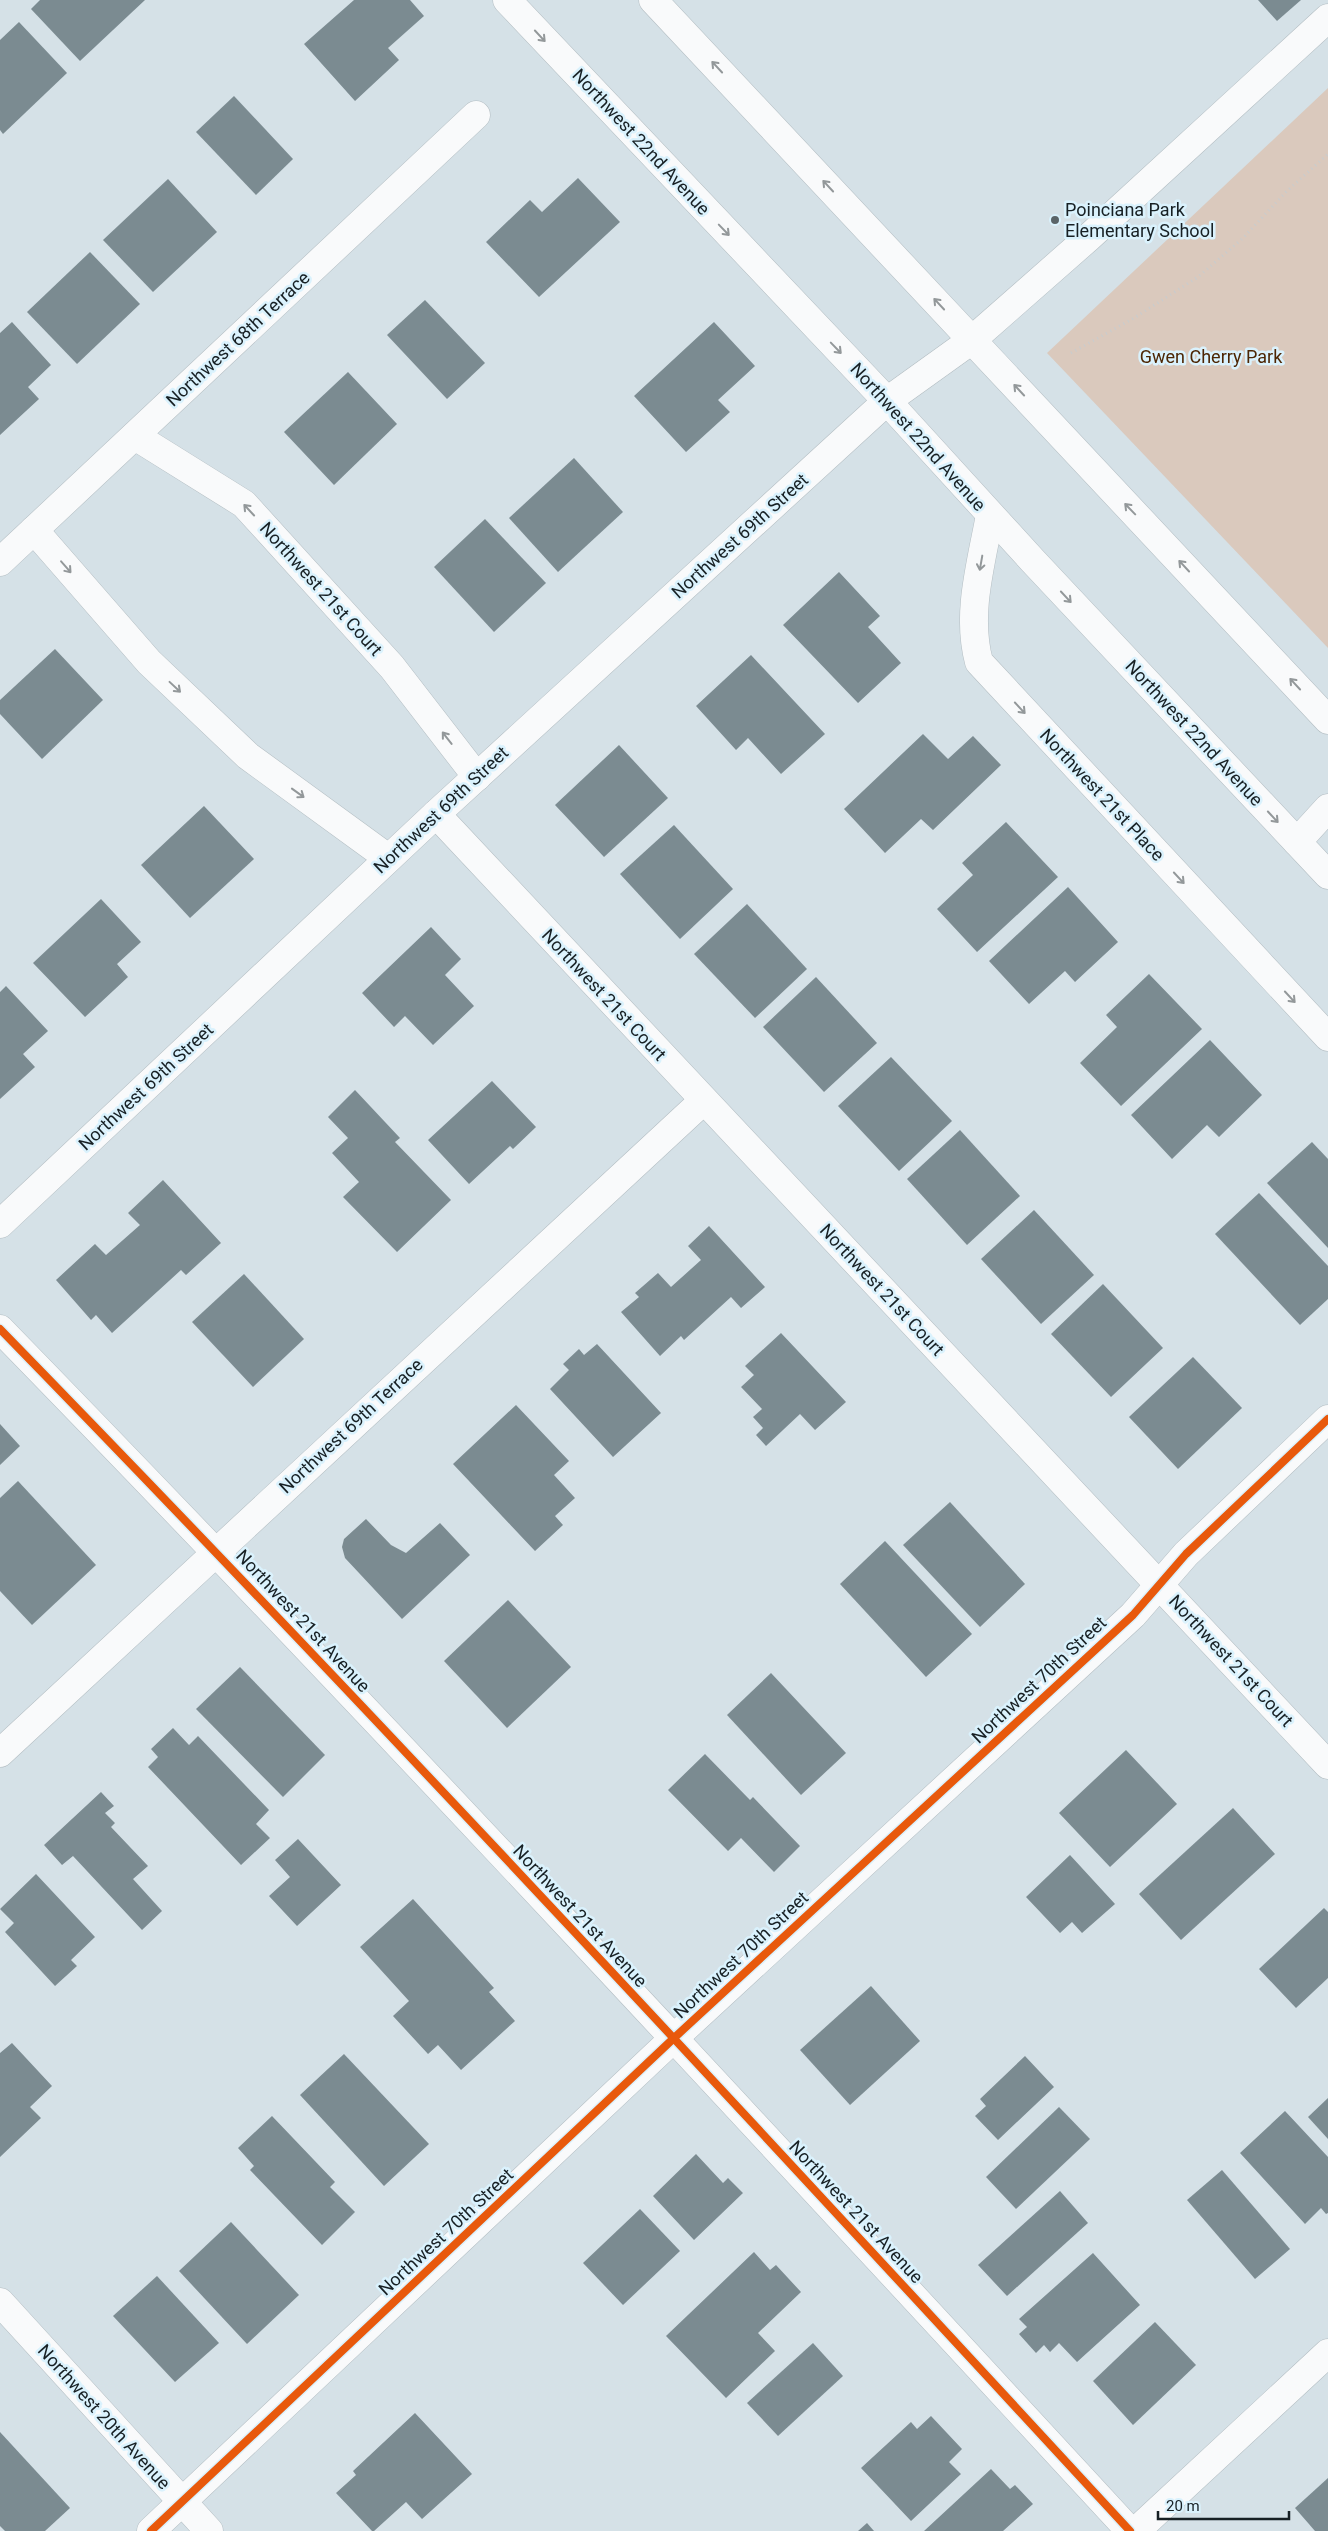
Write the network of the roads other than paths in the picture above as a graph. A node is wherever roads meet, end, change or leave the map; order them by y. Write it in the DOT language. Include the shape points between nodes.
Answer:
graph roads {
  1 [pos="507,0"];
  2 [pos="653,0"];
  3 [pos="1328,18"];
  4 [pos="476,115"];
  5 [pos="972,340"];
  6 [pos="887,401"];
  7 [pos="134,436"];
  8 [pos="990,515"];
  9 [pos="34,530"];
  10 [pos="0,562"];
  11 [pos="1328,720"];
  12 [pos="477,777"];
  13 [pos="1328,808"];
  14 [pos="436,814"];
  15 [pos="1297,842"];
  16 [pos="388,858"];
  17 [pos="1328,875"];
  18 [pos="1328,1037"];
  19 [pos="703,1101"];
  20 [pos="0,1224"];
  21 [pos="0,1329"];
  22 [pos="1328,1419"];
  23 [pos="216,1550"];
  24 [pos="1159,1584"];
  25 [pos="0,1753"];
  26 [pos="1328,1765"];
  27 [pos="674,2038"];
  28 [pos="0,2302"];
  29 [pos="1328,2353"];
  30 [pos="182,2502"];
  31 [pos="151,2531"];
  32 [pos="209,2531"];
  33 [pos="1130,2531"];
  34 [pos="1136,2531"];
  1 -- 6 [label="street, Northwest 22nd Avenue, one-way"];
  5 -- 2 [label="street, one-way"];
  3 -- 5 [label="street, Northwest 69th Street"];
  4 -- 7 [label="street, Northwest 68th Terrace"];
  5 -- 6 [label="street, Northwest 69th Street"];
  11 -- 5 [label="street, one-way"];
  6 -- 8 [label="street, Northwest 22nd Avenue"];
  6 -- 12 [label="street, Northwest 69th Street"];
  7 -- 9 [label="street, Northwest 68th Terrace"];
  12 -- 7 [label="street, Northwest 21st Court, one-way" via="392,667 244,504"];
  8 -- 15 [label="street, Northwest 22nd Avenue, one-way"];
  8 -- 18 [label="street, Northwest 21st Place, one-way" via="973,612 974,641 980,662"];
  9 -- 10 [label="street, Northwest 68th Terrace"];
  9 -- 16 [label="street, one-way" via="149,662 248,756"];
  12 -- 14 [label="street, Northwest 69th Street"];
  13 -- 15 [label="street"];
  14 -- 16 [label="street, Northwest 69th Street"];
  14 -- 19 [label="street, Northwest 21st Court"];
  15 -- 17 [label="street, Northwest 22nd Avenue"];
  16 -- 20 [label="street, Northwest 69th Street"];
  19 -- 23 [label="street, Northwest 69th Terrace"];
  19 -- 24 [label="street, Northwest 21st Court"];
  21 -- 23 [label="street, Northwest 21st Avenue"];
  22 -- 24 [label="street, Northwest 70th Street" via="1186,1554"];
  23 -- 25 [label="street, Northwest 69th Terrace"];
  23 -- 27 [label="street, Northwest 21st Avenue"];
  24 -- 26 [label="street, Northwest 21st Court"];
  24 -- 27 [label="street, Northwest 70th Street" via="1133,1614"];
  27 -- 30 [label="street, Northwest 70th Street"];
  27 -- 33 [label="street, Northwest 21st Avenue"];
  28 -- 30 [label="street, Northwest 20th Avenue"];
  29 -- 34 [label="street"];
  30 -- 31 [label="street, Northwest 70th Street"];
  30 -- 32 [label="street, Northwest 20th Avenue"];
}
